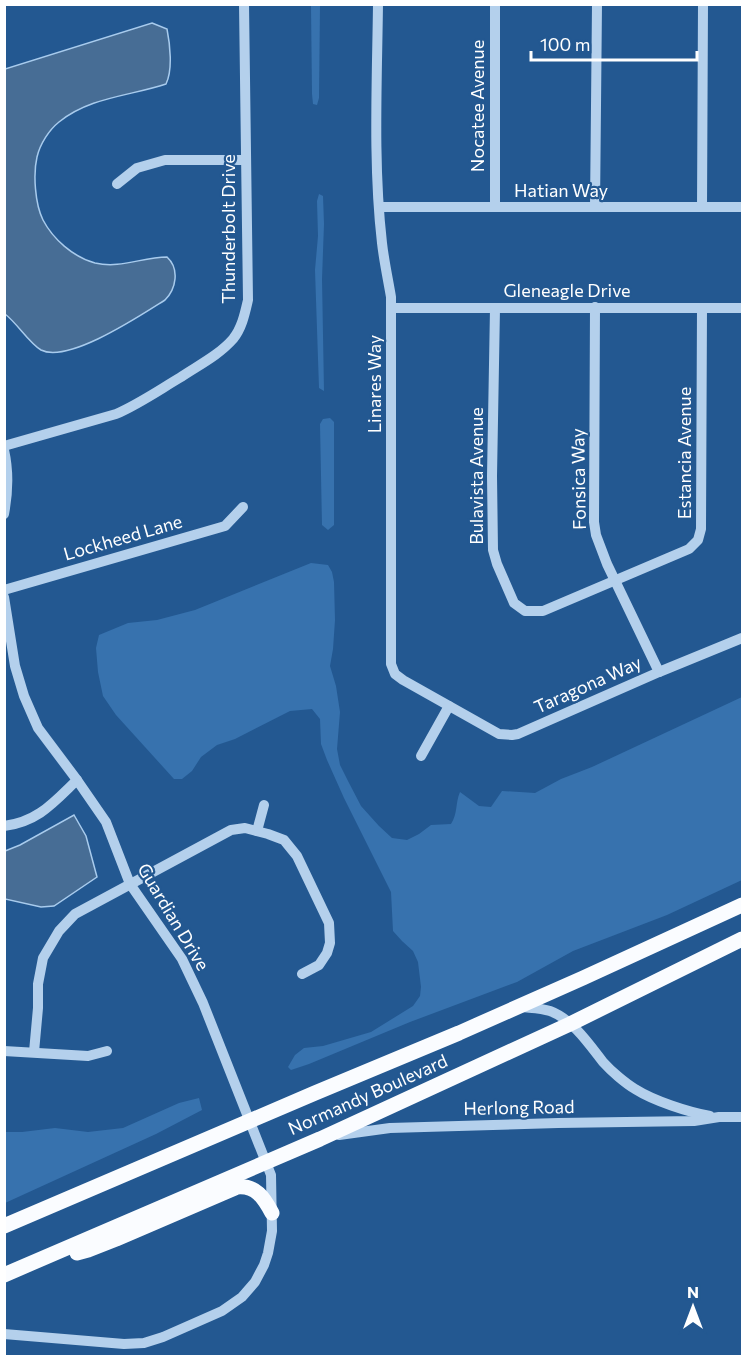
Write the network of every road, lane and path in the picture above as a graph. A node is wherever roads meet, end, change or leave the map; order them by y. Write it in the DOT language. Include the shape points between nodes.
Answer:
graph roads {
  1 [pos="244,4"];
  2 [pos="378,4"];
  3 [pos="495,4"];
  4 [pos="597,4"];
  5 [pos="703,4"];
  6 [pos="246,160"];
  7 [pos="117,184"];
  8 [pos="379,207"];
  9 [pos="495,207"];
  10 [pos="595,207"];
  11 [pos="702,207"];
  12 [pos="742,207"];
  13 [pos="595,307"];
  14 [pos="391,308"];
  15 [pos="495,308"];
  16 [pos="702,308"];
  17 [pos="742,308"];
  18 [pos="4,448"];
  19 [pos="243,507"];
  20 [pos="4,514"];
  21 [pos="615,581"];
  22 [pos="4,590"];
  23 [pos="4,597"];
  24 [pos="742,638"];
  25 [pos="659,672"];
  26 [pos="449,706"];
  27 [pos="421,756"];
  28 [pos="77,780"];
  29 [pos="264,805"];
  30 [pos="4,826"];
  31 [pos="263,832"];
  32 [pos="130,884"];
  33 [pos="742,905"];
  34 [pos="742,939"];
  35 [pos="302,974"];
  36 [pos="517,1007"];
  37 [pos="570,1024"];
  38 [pos="107,1051"];
  39 [pos="4,1052"];
  40 [pos="34,1052"];
  41 [pos="719,1117"];
  42 [pos="742,1117"];
  43 [pos="250,1120"];
  44 [pos="320,1139"];
  45 [pos="266,1162"];
  46 [pos="272,1213"];
  47 [pos="4,1226"];
  48 [pos="33,1263"];
  49 [pos="4,1275"];
  50 [pos="4,1334"];
  1 -- 6 [label="street, Thunderbolt Drive"];
  2 -- 8 [label="street, Linares Way"];
  3 -- 9 [label="street, Nocatee Avenue"];
  4 -- 10 [label="street"];
  5 -- 11 [label="street"];
  6 -- 7 [label="street" via="165,160 138,168"];
  6 -- 18 [label="street, Thunderbolt Drive" via="248,300 235,337 210,358 132,407"];
  8 -- 9 [label="street, Hatian Way"];
  8 -- 14 [label="street, Linares Way"];
  9 -- 10 [label="street, Hatian Way"];
  10 -- 11 [label="street, Hatian Way"];
  11 -- 12 [label="street, Hatian Way"];
  13 -- 15 [label="street, Gleneagle Drive"];
  13 -- 16 [label="street, Gleneagle Drive"];
  13 -- 21 [label="street, Fonsica Way" via="594,522"];
  14 -- 15 [label="street, Gleneagle Drive"];
  14 -- 26 [label="street, Linares Way" via="391,664 403,680"];
  15 -- 21 [label="street, Bulavista Avenue" via="492,535 497,564 514,603 525,611 543,611"];
  16 -- 17 [label="street, Gleneagle Drive"];
  16 -- 21 [label="street, Estancia Avenue" via="698,540 689,549"];
  18 -- 20 [label="street" via="8,489"];
  19 -- 22 [label="street, Lockheed Lane" via="225,526"];
  21 -- 25 [label="street, Fonsica Way"];
  23 -- 28 [label="street, Guardian Drive" via="24,696 38,728"];
  24 -- 25 [label="street, Taragona Way"];
  25 -- 26 [label="street, Taragona Way" via="512,735 499,734"];
  26 -- 27 [label="street"];
  28 -- 30 [label="street" via="32,819"];
  28 -- 32 [label="street, Guardian Drive" via="106,822"];
  29 -- 31 [label="street"];
  31 -- 32 [label="street" via="231,830"];
  31 -- 35 [label="street" via="284,840 297,856 329,923 327,953 319,964"];
  32 -- 40 [label="street" via="75,914 50,945 38,984"];
  32 -- 43 [label="street, Guardian Drive" via="182,959"];
  33 -- 36 [label="main road, Normandy Boulevard"];
  34 -- 37 [label="main road, Normandy Boulevard"];
  36 -- 37 [label="street, Herlong Road" via="550,1011"];
  36 -- 43 [label="main road, Normandy Boulevard"];
  37 -- 41 [label="street, Herlong Road" via="605,1064 636,1089 668,1104"];
  37 -- 44 [label="main road, Normandy Boulevard"];
  38 -- 40 [label="street" via="88,1056"];
  39 -- 40 [label="street"];
  41 -- 42 [label="street, Herlong Road"];
  41 -- 44 [label="street, Herlong Road" via="694,1121 390,1128"];
  43 -- 45 [label="street, Guardian Drive"];
  43 -- 47 [label="main road, Normandy Boulevard"];
  44 -- 45 [label="main road, Normandy Boulevard"];
  45 -- 46 [label="street, Guardian Drive" via="271,1175"];
  45 -- 48 [label="main road, Normandy Boulevard"];
  46 -- 48 [label="main road" via="258,1192 237,1187 88,1250"];
  46 -- 50 [label="street, Guardian Drive" via="271,1241 259,1276 237,1302 212,1315 137,1344"];
  48 -- 49 [label="main road, Normandy Boulevard"];
}
